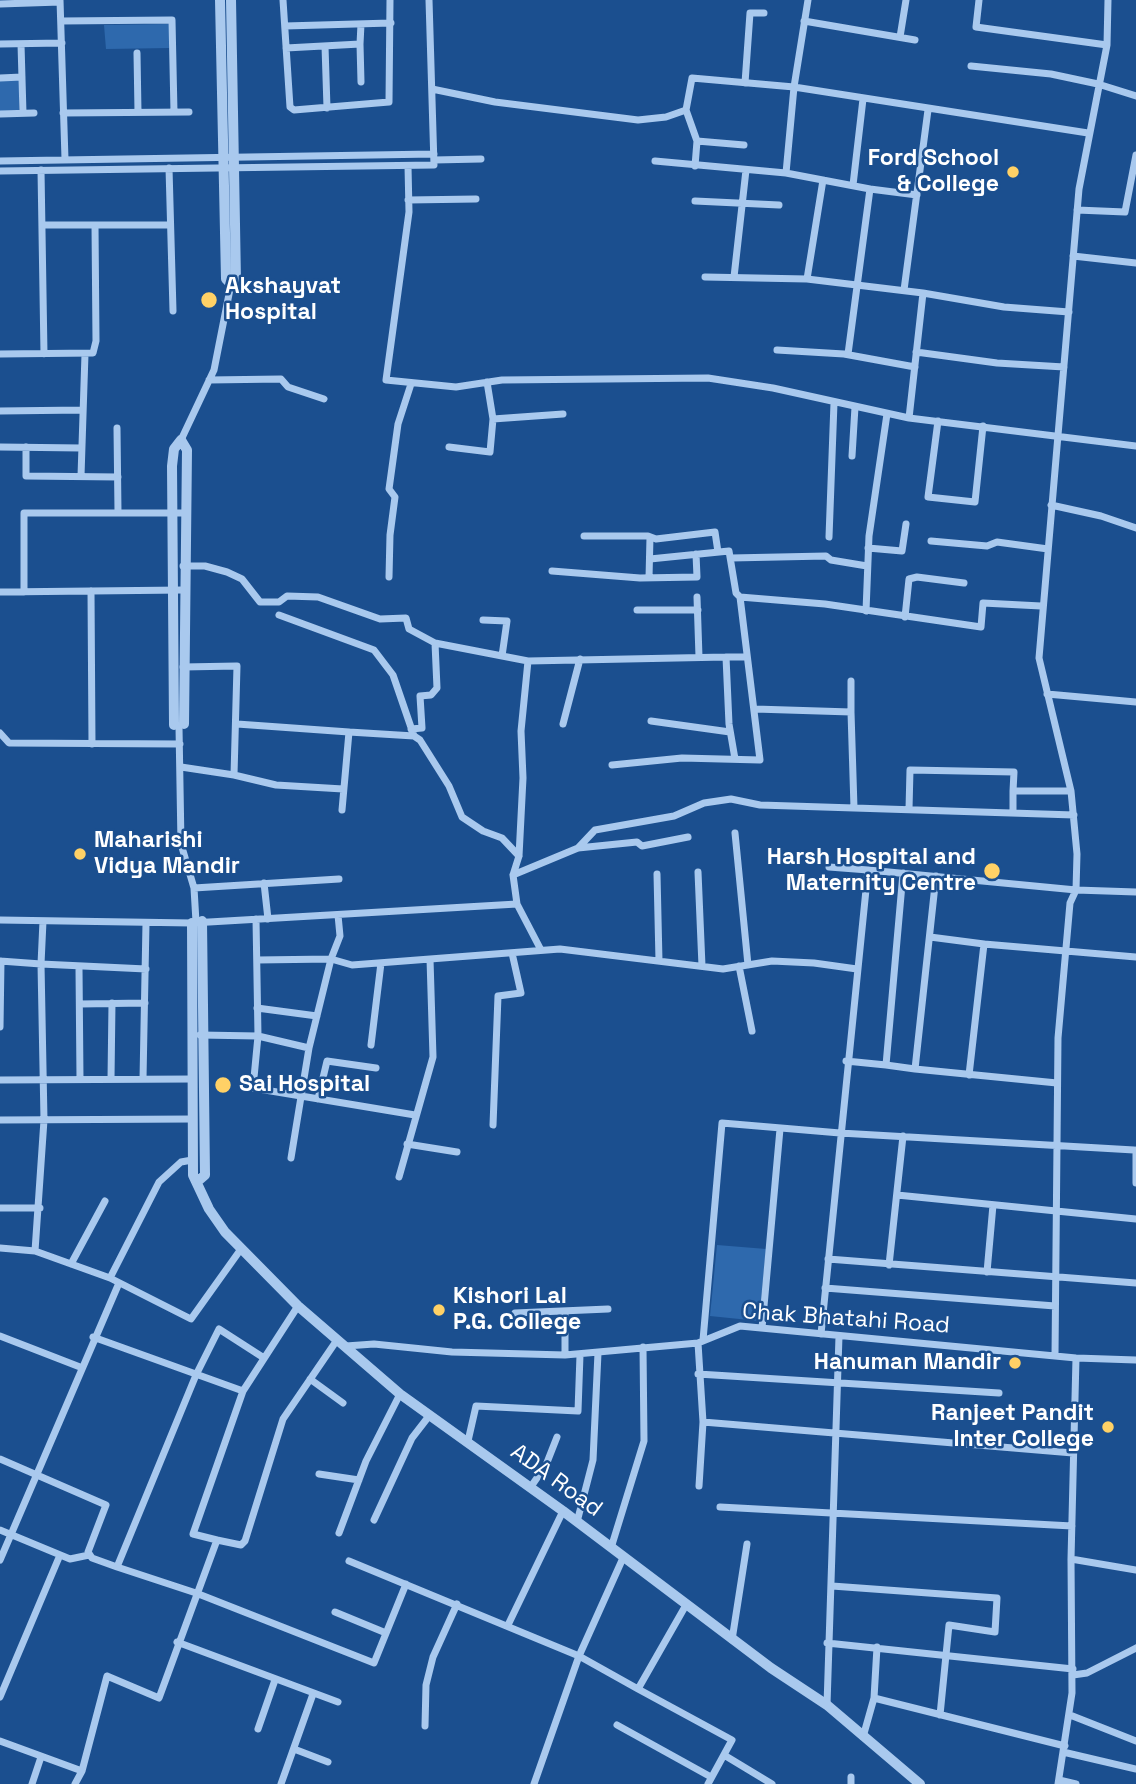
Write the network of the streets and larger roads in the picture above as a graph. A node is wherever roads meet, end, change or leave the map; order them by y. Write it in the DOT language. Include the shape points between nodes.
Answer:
graph roads {
  1 [pos="220,0"];
  2 [pos="231,0"];
  3 [pos="283,0"];
  4 [pos="390,0"];
  5 [pos="429,0"];
  6 [pos="808,0"];
  7 [pos="906,0"];
  8 [pos="979,0"];
  9 [pos="1108,0"];
  10 [pos="60,1"];
  11 [pos="0,4"];
  12 [pos="764,13"];
  13 [pos="61,21"];
  14 [pos="804,21"];
  15 [pos="361,23"];
  16 [pos="391,23"];
  17 [pos="285,26"];
  18 [pos="900,37"];
  19 [pos="915,40"];
  20 [pos="61,43"];
  21 [pos="0,44"];
  22 [pos="21,44"];
  23 [pos="360,44"];
  24 [pos="1107,45"];
  25 [pos="325,46"];
  26 [pos="286,48"];
  27 [pos="137,53"];
  28 [pos="971,66"];
  29 [pos="22,77"];
  30 [pos="0,78"];
  31 [pos="361,82"];
  32 [pos="744,83"];
  33 [pos="1098,83"];
  34 [pos="794,87"];
  35 [pos="432,89"];
  36 [pos="1136,96"];
  37 [pos="863,99"];
  38 [pos="327,108"];
  39 [pos="687,110"];
  40 [pos="928,110"];
  41 [pos="174,112"];
  42 [pos="189,112"];
  43 [pos="23,113"];
  44 [pos="34,113"];
  45 [pos="63,113"];
  46 [pos="138,113"];
  47 [pos="0,114"];
  48 [pos="1088,133"];
  49 [pos="697,141"];
  50 [pos="744,145"];
  51 [pos="1136,155"];
  52 [pos="65,159"];
  53 [pos="481,159"];
  54 [pos="0,160"];
  55 [pos="434,160"];
  56 [pos="655,161"];
  57 [pos="229,162"];
  58 [pos="408,166"];
  59 [pos="695,166"];
  60 [pos="169,168"];
  61 [pos="0,170"];
  62 [pos="41,170"];
  63 [pos="746,170"];
  64 [pos="786,173"];
  65 [pos="823,180"];
  66 [pos="853,186"];
  67 [pos="870,189"];
  68 [pos="917,195"];
  69 [pos="408,200"];
  70 [pos="476,200"];
  71 [pos="695,201"];
  72 [pos="742,203"];
  73 [pos="779,205"];
  74 [pos="1077,210"];
  75 [pos="42,225"];
  76 [pos="95,225"];
  77 [pos="170,225"];
  78 [pos="1073,256"];
  79 [pos="1136,263"];
  80 [pos="734,276"];
  81 [pos="705,277"];
  82 [pos="807,279"];
  83 [pos="231,284"];
  84 [pos="856,285"];
  85 [pos="904,290"];
  86 [pos="923,293"];
  87 [pos="173,312"];
  88 [pos="1069,312"];
  89 [pos="777,350"];
  90 [pos="916,352"];
  91 [pos="0,354"];
  92 [pos="44,354"];
  93 [pos="85,354"];
  94 [pos="848,354"];
  95 [pos="915,367"];
  96 [pos="1065,367"];
  97 [pos="209,380"];
  98 [pos="487,382"];
  99 [pos="411,384"];
  100 [pos="324,399"];
  101 [pos="834,402"];
  102 [pos="855,407"];
  103 [pos="83,410"];
  104 [pos="0,411"];
  105 [pos="563,414"];
  106 [pos="887,414"];
  107 [pos="909,418"];
  108 [pos="493,419"];
  109 [pos="938,421"];
  110 [pos="984,426"];
  111 [pos="117,428"];
  112 [pos="1058,435"];
  113 [pos="181,440"];
  114 [pos="1136,446"];
  115 [pos="0,447"];
  116 [pos="26,447"];
  117 [pos="449,447"];
  118 [pos="81,448"];
  119 [pos="852,456"];
  120 [pos="81,476"];
  121 [pos="118,477"];
  122 [pos="1051,505"];
  123 [pos="118,512"];
  124 [pos="172,512"];
  125 [pos="184,513"];
  126 [pos="906,524"];
  127 [pos="1136,528"];
  128 [pos="584,536"];
  129 [pos="650,537"];
  130 [pos="829,537"];
  131 [pos="931,541"];
  132 [pos="868,548"];
  133 [pos="1048,549"];
  134 [pos="718,552"];
  135 [pos="696,554"];
  136 [pos="731,558"];
  137 [pos="650,559"];
  138 [pos="183,566"];
  139 [pos="867,566"];
  140 [pos="552,571"];
  141 [pos="389,578"];
  142 [pos="649,578"];
  143 [pos="964,583"];
  144 [pos="178,590"];
  145 [pos="91,591"];
  146 [pos="0,592"];
  147 [pos="24,592"];
  148 [pos="697,597"];
  149 [pos="740,597"];
  150 [pos="1041,606"];
  151 [pos="637,610"];
  152 [pos="698,610"];
  153 [pos="866,611"];
  154 [pos="279,615"];
  155 [pos="905,617"];
  156 [pos="483,620"];
  157 [pos="435,643"];
  158 [pos="502,656"];
  159 [pos="699,657"];
  160 [pos="726,657"];
  161 [pos="746,657"];
  162 [pos="580,659"];
  163 [pos="528,661"];
  164 [pos="183,667"];
  165 [pos="851,681"];
  166 [pos="1047,694"];
  167 [pos="1136,702"];
  168 [pos="755,709"];
  169 [pos="851,712"];
  170 [pos="651,721"];
  171 [pos="237,724"];
  172 [pos="563,724"];
  173 [pos="179,725"];
  174 [pos="349,732"];
  175 [pos="413,732"];
  176 [pos="730,732"];
  177 [pos="0,733"];
  178 [pos="92,744"];
  179 [pos="180,744"];
  180 [pos="735,759"];
  181 [pos="612,765"];
  182 [pos="181,767"];
  183 [pos="234,775"];
  184 [pos="343,789"];
  185 [pos="1013,791"];
  186 [pos="1071,791"];
  187 [pos="854,808"];
  188 [pos="909,809"];
  189 [pos="342,810"];
  190 [pos="1013,813"];
  191 [pos="1074,815"];
  192 [pos="734,833"];
  193 [pos="688,837"];
  194 [pos="578,848"];
  195 [pos="519,856"];
  196 [pos="829,867"];
  197 [pos="868,870"];
  198 [pos="698,873"];
  199 [pos="902,873"];
  200 [pos="657,874"];
  201 [pos="513,875"];
  202 [pos="936,876"];
  203 [pos="339,879"];
  204 [pos="264,883"];
  205 [pos="194,888"];
  206 [pos="1076,890"];
  207 [pos="1136,892"];
  208 [pos="517,904"];
  209 [pos="338,915"];
  210 [pos="256,919"];
  211 [pos="268,919"];
  212 [pos="0,920"];
  213 [pos="43,920"];
  214 [pos="197,922"];
  215 [pos="146,923"];
  216 [pos="930,937"];
  217 [pos="984,944"];
  218 [pos="541,950"];
  219 [pos="1066,952"];
  220 [pos="512,953"];
  221 [pos="1136,957"];
  222 [pos="331,958"];
  223 [pos="430,959"];
  224 [pos="257,960"];
  225 [pos="0,961"];
  226 [pos="659,961"];
  227 [pos="381,963"];
  228 [pos="41,964"];
  229 [pos="702,966"];
  230 [pos="744,966"];
  231 [pos="79,968"];
  232 [pos="146,969"];
  233 [pos="858,969"];
  234 [pos="112,1003"];
  235 [pos="145,1003"];
  236 [pos="79,1004"];
  237 [pos="257,1008"];
  238 [pos="317,1016"];
  239 [pos="0,1027"];
  240 [pos="752,1031"];
  241 [pos="198,1035"];
  242 [pos="258,1036"];
  243 [pos="371,1045"];
  244 [pos="309,1048"];
  245 [pos="846,1061"];
  246 [pos="886,1065"];
  247 [pos="376,1069"];
  248 [pos="915,1069"];
  249 [pos="969,1075"];
  250 [pos="44,1079"];
  251 [pos="80,1079"];
  252 [pos="111,1079"];
  253 [pos="143,1079"];
  254 [pos="193,1079"];
  255 [pos="0,1080"];
  256 [pos="1057,1083"];
  257 [pos="300,1096"];
  258 [pos="318,1098"];
  259 [pos="415,1115"];
  260 [pos="0,1119"];
  261 [pos="193,1119"];
  262 [pos="44,1120"];
  263 [pos="493,1125"];
  264 [pos="780,1129"];
  265 [pos="840,1133"];
  266 [pos="902,1136"];
  267 [pos="407,1144"];
  268 [pos="1055,1146"];
  269 [pos="1135,1150"];
  270 [pos="457,1152"];
  271 [pos="291,1158"];
  272 [pos="192,1160"];
  273 [pos="398,1178"];
  274 [pos="198,1181"];
  275 [pos="1136,1183"];
  276 [pos="897,1195"];
  277 [pos="105,1201"];
  278 [pos="993,1205"];
  279 [pos="0,1208"];
  280 [pos="40,1208"];
  281 [pos="1056,1209"];
  282 [pos="1136,1219"];
  283 [pos="0,1248"];
  284 [pos="241,1249"];
  285 [pos="35,1251"];
  286 [pos="828,1259"];
  287 [pos="71,1264"];
  288 [pos="889,1265"];
  289 [pos="986,1272"];
  290 [pos="110,1278"];
  291 [pos="1055,1278"];
  292 [pos="119,1283"];
  293 [pos="1136,1283"];
  294 [pos="825,1288"];
  295 [pos="298,1306"];
  296 [pos="1055,1306"];
  297 [pos="608,1310"];
  298 [pos="565,1311"];
  299 [pos="515,1313"];
  300 [pos="762,1328"];
  301 [pos="821,1334"];
  302 [pos="0,1336"];
  303 [pos="839,1336"];
  304 [pos="93,1338"];
  305 [pos="700,1341"];
  306 [pos="342,1343"];
  307 [pos="643,1347"];
  308 [pos="598,1353"];
  309 [pos="580,1354"];
  310 [pos="1055,1355"];
  311 [pos="565,1356"];
  312 [pos="264,1358"];
  313 [pos="1076,1358"];
  314 [pos="1136,1360"];
  315 [pos="80,1367"];
  316 [pos="698,1374"];
  317 [pos="196,1375"];
  318 [pos="310,1379"];
  319 [pos="837,1381"];
  320 [pos="243,1391"];
  321 [pos="999,1393"];
  322 [pos="400,1394"];
  323 [pos="343,1403"];
  324 [pos="429,1416"];
  325 [pos="703,1422"];
  326 [pos="835,1432"];
  327 [pos="557,1437"];
  328 [pos="468,1441"];
  329 [pos="1073,1453"];
  330 [pos="0,1459"];
  331 [pos="35,1474"];
  332 [pos="319,1474"];
  333 [pos="359,1480"];
  334 [pos="699,1486"];
  335 [pos="530,1488"];
  336 [pos="720,1507"];
  337 [pos="563,1511"];
  338 [pos="831,1515"];
  339 [pos="374,1520"];
  340 [pos="577,1522"];
  341 [pos="1072,1526"];
  342 [pos="0,1530"];
  343 [pos="339,1533"];
  344 [pos="11,1535"];
  345 [pos="217,1541"];
  346 [pos="747,1544"];
  347 [pos="611,1548"];
  348 [pos="60,1555"];
  349 [pos="89,1555"];
  350 [pos="623,1558"];
  351 [pos="1071,1559"];
  352 [pos="0,1560"];
  353 [pos="349,1561"];
  354 [pos="117,1567"];
  355 [pos="1136,1570"];
  356 [pos="406,1584"];
  357 [pos="832,1586"];
  358 [pos="196,1593"];
  359 [pos="457,1604"];
  360 [pos="686,1605"];
  361 [pos="335,1612"];
  362 [pos="508,1625"];
  363 [pos="386,1633"];
  364 [pos="732,1640"];
  365 [pos="177,1642"];
  366 [pos="827,1643"];
  367 [pos="877,1647"];
  368 [pos="1136,1648"];
  369 [pos="579,1656"];
  370 [pos="947,1657"];
  371 [pos="1073,1672"];
  372 [pos="275,1680"];
  373 [pos="638,1689"];
  374 [pos="313,1694"];
  375 [pos="0,1697"];
  376 [pos="874,1698"];
  377 [pos="338,1702"];
  378 [pos="827,1705"];
  379 [pos="1070,1714"];
  380 [pos="940,1715"];
  381 [pos="617,1725"];
  382 [pos="425,1726"];
  383 [pos="258,1729"];
  384 [pos="863,1738"];
  385 [pos="0,1741"];
  386 [pos="1136,1741"];
  387 [pos="293,1749"];
  388 [pos="1064,1749"];
  389 [pos="724,1755"];
  390 [pos="41,1757"];
  391 [pos="328,1762"];
  392 [pos="1136,1769"];
  393 [pos="82,1771"];
  394 [pos="710,1780"];
  395 [pos="1058,1782"];
  396 [pos="33,1784"];
  397 [pos="75,1784"];
  398 [pos="281,1784"];
  399 [pos="534,1784"];
  400 [pos="772,1784"];
  401 [pos="920,1784"];
  402 [pos="1076,1784"];
  1 -- 57 [label="street"];
  2 -- 57 [label="street"];
  3 -- 17 [label="street"];
  4 -- 16 [label="street"];
  5 -- 35 [label="street"];
  6 -- 14 [label="street"];
  7 -- 18 [label="street"];
  8 -- 24 [label="street" via="976,27"];
  9 -- 24 [label="street"];
  10 -- 11 [label="street"];
  10 -- 13 [label="street"];
  12 -- 32 [label="street" via="750,13"];
  13 -- 20 [label="street"];
  13 -- 41 [label="street" via="172,20"];
  14 -- 18 [label="street"];
  14 -- 34 [label="street"];
  15 -- 16 [label="street"];
  15 -- 17 [label="street"];
  15 -- 23 [label="street"];
  16 -- 38 [label="street" via="389,102"];
  17 -- 26 [label="street"];
  18 -- 19 [label="street"];
  20 -- 22 [label="street"];
  20 -- 45 [label="street"];
  21 -- 22 [label="street"];
  22 -- 29 [label="street"];
  23 -- 25 [label="street"];
  23 -- 31 [label="street"];
  24 -- 33 [label="street"];
  25 -- 26 [label="street"];
  25 -- 38 [label="street"];
  26 -- 38 [label="street" via="290,107"];
  27 -- 46 [label="street"];
  28 -- 33 [label="street"];
  29 -- 30 [label="street"];
  29 -- 43 [label="street"];
  32 -- 34 [label="street"];
  32 -- 39 [label="street" via="692,78"];
  33 -- 36 [label="street"];
  33 -- 48 [label="street"];
  34 -- 37 [label="street"];
  34 -- 64 [label="street"];
  35 -- 39 [label="street" via="615,119 653,118"];
  35 -- 55 [label="street"];
  37 -- 40 [label="street"];
  37 -- 66 [label="street"];
  39 -- 49 [label="street"];
  40 -- 48 [label="street"];
  40 -- 68 [label="street"];
  41 -- 42 [label="street"];
  41 -- 46 [label="street"];
  43 -- 44 [label="street"];
  43 -- 47 [label="street"];
  45 -- 46 [label="street"];
  45 -- 52 [label="street"];
  48 -- 74 [label="street"];
  49 -- 50 [label="street"];
  49 -- 59 [label="street"];
  51 -- 74 [label="street" via="1125,212"];
  52 -- 54 [label="street"];
  52 -- 57 [label="street"];
  53 -- 55 [label="street"];
  55 -- 57 [label="street"];
  55 -- 58 [label="street"];
  56 -- 59 [label="street"];
  57 -- 58 [label="street"];
  57 -- 60 [label="street"];
  57 -- 83 [label="street" via="226,279"];
  58 -- 69 [label="street"];
  59 -- 63 [label="street"];
  60 -- 62 [label="street"];
  60 -- 77 [label="street"];
  61 -- 62 [label="street"];
  62 -- 75 [label="street"];
  63 -- 64 [label="street"];
  63 -- 72 [label="street"];
  64 -- 65 [label="street"];
  65 -- 66 [label="street"];
  65 -- 82 [label="street"];
  66 -- 67 [label="street"];
  67 -- 68 [label="street"];
  67 -- 84 [label="street"];
  68 -- 85 [label="street"];
  69 -- 70 [label="street"];
  69 -- 99 [label="street" via="386,380"];
  71 -- 72 [label="street"];
  72 -- 73 [label="street"];
  72 -- 80 [label="street"];
  74 -- 78 [label="street"];
  75 -- 76 [label="street"];
  75 -- 92 [label="street"];
  76 -- 77 [label="street"];
  76 -- 93 [label="street" via="96,341 93,353"];
  77 -- 87 [label="street"];
  78 -- 79 [label="street"];
  78 -- 88 [label="street"];
  80 -- 81 [label="street"];
  80 -- 82 [label="street"];
  82 -- 84 [label="street"];
  83 -- 97 [label="street"];
  84 -- 85 [label="street"];
  84 -- 94 [label="street"];
  85 -- 86 [label="street"];
  86 -- 88 [label="street"];
  86 -- 90 [label="street"];
  88 -- 96 [label="street"];
  89 -- 94 [label="street"];
  90 -- 95 [label="street"];
  90 -- 96 [label="street"];
  91 -- 92 [label="street"];
  92 -- 93 [label="street"];
  93 -- 103 [label="street"];
  94 -- 95 [label="street"];
  95 -- 107 [label="street"];
  96 -- 112 [label="street"];
  97 -- 100 [label="street" via="281,379 288,387"];
  97 -- 113 [label="street"];
  98 -- 99 [label="street" via="456,387"];
  98 -- 101 [label="street" via="708,378"];
  98 -- 108 [label="street"];
  99 -- 141 [label="street" via="398,424 389,489 395,497"];
  101 -- 102 [label="street"];
  101 -- 130 [label="street"];
  102 -- 106 [label="street"];
  102 -- 119 [label="street"];
  103 -- 104 [label="street"];
  103 -- 118 [label="street"];
  105 -- 108 [label="street"];
  106 -- 107 [label="street"];
  106 -- 132 [label="street"];
  107 -- 109 [label="street"];
  108 -- 117 [label="street" via="490,452"];
  109 -- 110 [label="street"];
  109 -- 110 [label="street" via="928,497 964,501 975,502"];
  110 -- 112 [label="street"];
  111 -- 121 [label="street"];
  112 -- 114 [label="street"];
  112 -- 122 [label="street"];
  113 -- 124 [label="street" via="174,449"];
  113 -- 125 [label="street" via="187,450"];
  115 -- 116 [label="street"];
  116 -- 118 [label="street"];
  116 -- 120 [label="street" via="26,476"];
  118 -- 120 [label="street"];
  120 -- 121 [label="street"];
  121 -- 123 [label="street"];
  122 -- 127 [label="street"];
  122 -- 133 [label="street"];
  123 -- 124 [label="street"];
  123 -- 147 [label="street" via="24,513"];
  124 -- 125 [label="street"];
  124 -- 144 [label="street"];
  125 -- 138 [label="street"];
  126 -- 132 [label="street" via="902,551"];
  128 -- 129 [label="street"];
  129 -- 134 [label="street" via="715,532"];
  129 -- 137 [label="street"];
  131 -- 133 [label="street" via="987,546 997,542"];
  132 -- 139 [label="street"];
  133 -- 150 [label="street"];
  134 -- 135 [label="street"];
  134 -- 136 [label="street" via="729,551"];
  135 -- 137 [label="street"];
  135 -- 142 [label="street" via="697,577"];
  136 -- 139 [label="street" via="826,555 831,560"];
  136 -- 149 [label="street"];
  137 -- 142 [label="street"];
  138 -- 144 [label="street"];
  138 -- 157 [label="street" via="205,566 242,579 260,603 279,602 287,596 318,597 380,619 406,618 409,629"];
  139 -- 153 [label="street"];
  140 -- 142 [label="street"];
  143 -- 155 [label="street" via="909,579"];
  144 -- 145 [label="street"];
  144 -- 164 [label="street"];
  144 -- 173 [label="street"];
  145 -- 147 [label="street"];
  145 -- 178 [label="street"];
  146 -- 147 [label="street"];
  148 -- 152 [label="street"];
  149 -- 153 [label="street"];
  149 -- 161 [label="street"];
  150 -- 155 [label="street" via="982,603 981,627"];
  150 -- 166 [label="street" via="1039,658"];
  151 -- 152 [label="street"];
  152 -- 159 [label="street"];
  153 -- 155 [label="street"];
  154 -- 175 [label="street" via="374,650 393,675"];
  156 -- 158 [label="street" via="507,621"];
  157 -- 158 [label="street"];
  157 -- 175 [label="street" via="437,688 431,695 420,696 422,727"];
  158 -- 163 [label="street"];
  159 -- 160 [label="street"];
  159 -- 162 [label="street"];
  160 -- 161 [label="street"];
  160 -- 176 [label="street"];
  161 -- 168 [label="street"];
  162 -- 163 [label="street"];
  162 -- 172 [label="street"];
  163 -- 195 [label="street" via="521,731"];
  164 -- 171 [label="street" via="237,666"];
  164 -- 173 [label="street"];
  165 -- 169 [label="street"];
  166 -- 167 [label="street"];
  166 -- 186 [label="street"];
  168 -- 169 [label="street"];
  168 -- 180 [label="street" via="760,760"];
  169 -- 187 [label="street"];
  170 -- 176 [label="street"];
  171 -- 174 [label="street"];
  171 -- 183 [label="street"];
  173 -- 179 [label="street"];
  174 -- 175 [label="street"];
  174 -- 184 [label="street"];
  175 -- 195 [label="street" via="430,753 462,817 502,838"];
  176 -- 180 [label="street"];
  177 -- 178 [label="street" via="9,743"];
  178 -- 179 [label="street"];
  179 -- 182 [label="street"];
  180 -- 181 [label="street" via="682,758"];
  182 -- 183 [label="street"];
  182 -- 205 [label="street" via="181,844"];
  183 -- 184 [label="street" via="276,785"];
  184 -- 189 [label="street"];
  185 -- 186 [label="street"];
  185 -- 188 [label="street" via="1014,772 910,770"];
  185 -- 190 [label="street"];
  186 -- 191 [label="street"];
  187 -- 188 [label="street"];
  187 -- 194 [label="street" via="760,805 732,799 674,816 595,830"];
  188 -- 190 [label="street"];
  190 -- 191 [label="street"];
  191 -- 206 [label="street"];
  192 -- 230 [label="street"];
  193 -- 194 [label="street" via="642,846 637,842"];
  194 -- 201 [label="street"];
  195 -- 201 [label="street"];
  196 -- 197 [label="street"];
  197 -- 199 [label="street"];
  197 -- 233 [label="street"];
  198 -- 229 [label="street"];
  199 -- 202 [label="street"];
  199 -- 246 [label="street"];
  200 -- 226 [label="street"];
  201 -- 208 [label="street"];
  202 -- 206 [label="street"];
  202 -- 216 [label="street"];
  203 -- 204 [label="street"];
  204 -- 205 [label="street"];
  204 -- 211 [label="street"];
  205 -- 214 [label="street"];
  206 -- 207 [label="street"];
  206 -- 219 [label="street" via="1070,903"];
  208 -- 209 [label="street"];
  208 -- 218 [label="street"];
  209 -- 211 [label="street"];
  209 -- 222 [label="street" via="340,936"];
  210 -- 211 [label="street"];
  210 -- 214 [label="street"];
  210 -- 224 [label="street"];
  212 -- 213 [label="street"];
  213 -- 215 [label="street"];
  213 -- 228 [label="street"];
  214 -- 215 [label="street"];
  214 -- 241 [label="street"];
  215 -- 232 [label="street"];
  216 -- 217 [label="street"];
  216 -- 248 [label="street"];
  217 -- 219 [label="street"];
  217 -- 249 [label="street"];
  218 -- 220 [label="street"];
  218 -- 226 [label="street"];
  219 -- 221 [label="street"];
  219 -- 256 [label="street"];
  220 -- 223 [label="street"];
  220 -- 263 [label="street" via="521,993 498,996"];
  222 -- 224 [label="street"];
  222 -- 227 [label="street" via="352,965"];
  222 -- 238 [label="street"];
  223 -- 227 [label="street"];
  223 -- 259 [label="street" via="433,1058"];
  224 -- 237 [label="street"];
  225 -- 228 [label="street"];
  225 -- 239 [label="street"];
  226 -- 229 [label="street"];
  227 -- 243 [label="street"];
  228 -- 231 [label="street"];
  228 -- 250 [label="street"];
  229 -- 230 [label="street"];
  230 -- 233 [label="street" via="814,962"];
  230 -- 240 [label="street"];
  231 -- 232 [label="street"];
  231 -- 236 [label="street"];
  232 -- 235 [label="street"];
  233 -- 245 [label="street"];
  234 -- 235 [label="street"];
  234 -- 236 [label="street"];
  234 -- 252 [label="street"];
  235 -- 253 [label="street"];
  236 -- 251 [label="street"];
  237 -- 238 [label="street"];
  237 -- 242 [label="street"];
  238 -- 244 [label="street"];
  241 -- 242 [label="street"];
  241 -- 254 [label="street, ADA Road"];
  241 -- 274 [label="street" via="205,1175"];
  242 -- 244 [label="street"];
  242 -- 257 [label="street" via="253,1088"];
  244 -- 257 [label="street"];
  245 -- 246 [label="street"];
  245 -- 265 [label="street"];
  246 -- 248 [label="street"];
  247 -- 258 [label="street" via="327,1061"];
  248 -- 249 [label="street"];
  249 -- 256 [label="street"];
  250 -- 251 [label="street"];
  250 -- 255 [label="street"];
  250 -- 262 [label="street"];
  251 -- 252 [label="street"];
  252 -- 253 [label="street"];
  253 -- 254 [label="street"];
  254 -- 261 [label="street, ADA Road"];
  256 -- 268 [label="street"];
  257 -- 258 [label="street"];
  257 -- 271 [label="street"];
  258 -- 259 [label="street"];
  259 -- 267 [label="street"];
  260 -- 262 [label="street"];
  261 -- 262 [label="street"];
  261 -- 272 [label="street, ADA Road"];
  262 -- 280 [label="street"];
  264 -- 265 [label="street"];
  264 -- 300 [label="street"];
  264 -- 305 [label="street" via="722,1123"];
  265 -- 266 [label="street"];
  265 -- 286 [label="street"];
  266 -- 268 [label="street"];
  266 -- 276 [label="street"];
  267 -- 270 [label="street"];
  267 -- 273 [label="street"];
  268 -- 269 [label="street"];
  268 -- 281 [label="street"];
  269 -- 275 [label="street"];
  272 -- 274 [label="street, ADA Road"];
  272 -- 290 [label="street" via="181,1162 159,1182"];
  274 -- 284 [label="street, ADA Road" via="209,1209"];
  276 -- 278 [label="street"];
  276 -- 288 [label="street"];
  277 -- 287 [label="street"];
  278 -- 281 [label="street"];
  278 -- 289 [label="street"];
  279 -- 280 [label="street"];
  280 -- 285 [label="street"];
  281 -- 282 [label="street"];
  281 -- 291 [label="street"];
  283 -- 285 [label="street"];
  284 -- 292 [label="street" via="191,1319"];
  284 -- 295 [label="street, ADA Road"];
  285 -- 287 [label="street"];
  286 -- 288 [label="street"];
  286 -- 294 [label="street"];
  287 -- 290 [label="street"];
  288 -- 289 [label="street"];
  289 -- 291 [label="street"];
  290 -- 292 [label="street"];
  291 -- 293 [label="street"];
  291 -- 296 [label="street"];
  292 -- 304 [label="street"];
  294 -- 296 [label="street"];
  294 -- 301 [label="street"];
  295 -- 306 [label="street, ADA Road"];
  295 -- 312 [label="street"];
  296 -- 310 [label="street"];
  297 -- 298 [label="street"];
  298 -- 299 [label="street"];
  298 -- 311 [label="street"];
  300 -- 301 [label="street, Chak Bhatahi Road"];
  300 -- 305 [label="street, Chak Bhatahi Road" via="740,1326"];
  301 -- 303 [label="street, Chak Bhatahi Road"];
  302 -- 315 [label="street"];
  303 -- 310 [label="street, Chak Bhatahi Road"];
  303 -- 319 [label="street"];
  304 -- 315 [label="street"];
  304 -- 317 [label="street"];
  305 -- 307 [label="street, Chak Bhatahi Road"];
  305 -- 316 [label="street"];
  306 -- 311 [label="street, Chak Bhatahi Road"];
  306 -- 318 [label="street"];
  306 -- 322 [label="street, ADA Road"];
  307 -- 308 [label="street, Chak Bhatahi Road"];
  307 -- 347 [label="street" via="644,1441"];
  308 -- 309 [label="street, Chak Bhatahi Road"];
  308 -- 340 [label="street" via="593,1460"];
  309 -- 311 [label="street, Chak Bhatahi Road"];
  309 -- 328 [label="street" via="578,1410 476,1406"];
  310 -- 313 [label="street, Chak Bhatahi Road"];
  312 -- 317 [label="street" via="219,1329"];
  312 -- 320 [label="street"];
  313 -- 314 [label="street, Chak Bhatahi Road"];
  313 -- 329 [label="street"];
  315 -- 331 [label="street"];
  316 -- 319 [label="street"];
  316 -- 325 [label="street"];
  317 -- 320 [label="street"];
  317 -- 354 [label="street"];
  318 -- 323 [label="street"];
  318 -- 345 [label="street" via="283,1419 245,1541 241,1545"];
  319 -- 321 [label="street"];
  319 -- 326 [label="street"];
  320 -- 345 [label="street" via="193,1534"];
  322 -- 324 [label="street, ADA Road"];
  322 -- 333 [label="street"];
  324 -- 328 [label="street, ADA Road"];
  324 -- 339 [label="street" via="412,1438"];
  325 -- 326 [label="street"];
  325 -- 334 [label="street"];
  326 -- 329 [label="street"];
  326 -- 338 [label="street"];
  327 -- 335 [label="street"];
  328 -- 335 [label="street, ADA Road"];
  329 -- 341 [label="street"];
  330 -- 331 [label="street"];
  331 -- 344 [label="street"];
  331 -- 349 [label="street" via="106,1505"];
  332 -- 333 [label="street"];
  333 -- 343 [label="street"];
  335 -- 337 [label="street, ADA Road"];
  336 -- 338 [label="street"];
  337 -- 340 [label="street, ADA Road"];
  337 -- 362 [label="street"];
  338 -- 341 [label="street"];
  338 -- 357 [label="street"];
  340 -- 347 [label="street, ADA Road"];
  341 -- 351 [label="street"];
  342 -- 344 [label="street"];
  344 -- 348 [label="street"];
  344 -- 352 [label="street"];
  345 -- 358 [label="street"];
  346 -- 364 [label="street"];
  347 -- 350 [label="street, ADA Road"];
  348 -- 349 [label="street" via="75,1559"];
  348 -- 375 [label="street"];
  349 -- 354 [label="street"];
  350 -- 360 [label="street, ADA Road"];
  350 -- 369 [label="street"];
  351 -- 355 [label="street"];
  351 -- 371 [label="street"];
  353 -- 356 [label="street"];
  354 -- 358 [label="street"];
  356 -- 359 [label="street"];
  356 -- 363 [label="street"];
  357 -- 366 [label="street"];
  357 -- 370 [label="street" via="997,1598 995,1632 949,1625"];
  358 -- 363 [label="street" via="374,1663"];
  358 -- 365 [label="street"];
  359 -- 362 [label="street"];
  359 -- 382 [label="street" via="433,1657 426,1685"];
  360 -- 364 [label="street, ADA Road"];
  360 -- 373 [label="street"];
  361 -- 363 [label="street"];
  362 -- 369 [label="street"];
  364 -- 378 [label="street, ADA Road"];
  365 -- 372 [label="street"];
  365 -- 393 [label="street" via="159,1698 107,1676"];
  366 -- 367 [label="street"];
  366 -- 378 [label="street"];
  367 -- 370 [label="street"];
  367 -- 376 [label="street"];
  368 -- 371 [label="street" via="1087,1673"];
  369 -- 373 [label="street"];
  369 -- 399 [label="street"];
  370 -- 371 [label="street"];
  370 -- 380 [label="street"];
  371 -- 379 [label="street"];
  372 -- 374 [label="street"];
  372 -- 383 [label="street"];
  373 -- 389 [label="street" via="732,1740"];
  374 -- 377 [label="street"];
  374 -- 387 [label="street"];
  376 -- 380 [label="street"];
  376 -- 384 [label="street"];
  378 -- 384 [label="street, ADA Road"];
  379 -- 386 [label="street"];
  379 -- 388 [label="street"];
  380 -- 388 [label="street"];
  381 -- 394 [label="street"];
  384 -- 401 [label="street, ADA Road"];
  385 -- 390 [label="street"];
  387 -- 391 [label="street"];
  387 -- 398 [label="street"];
  388 -- 392 [label="street"];
  388 -- 395 [label="street"];
  389 -- 394 [label="street"];
  389 -- 400 [label="street"];
  390 -- 393 [label="street"];
  390 -- 396 [label="street"];
  393 -- 397 [label="street"];
  395 -- 402 [label="street"];
}
